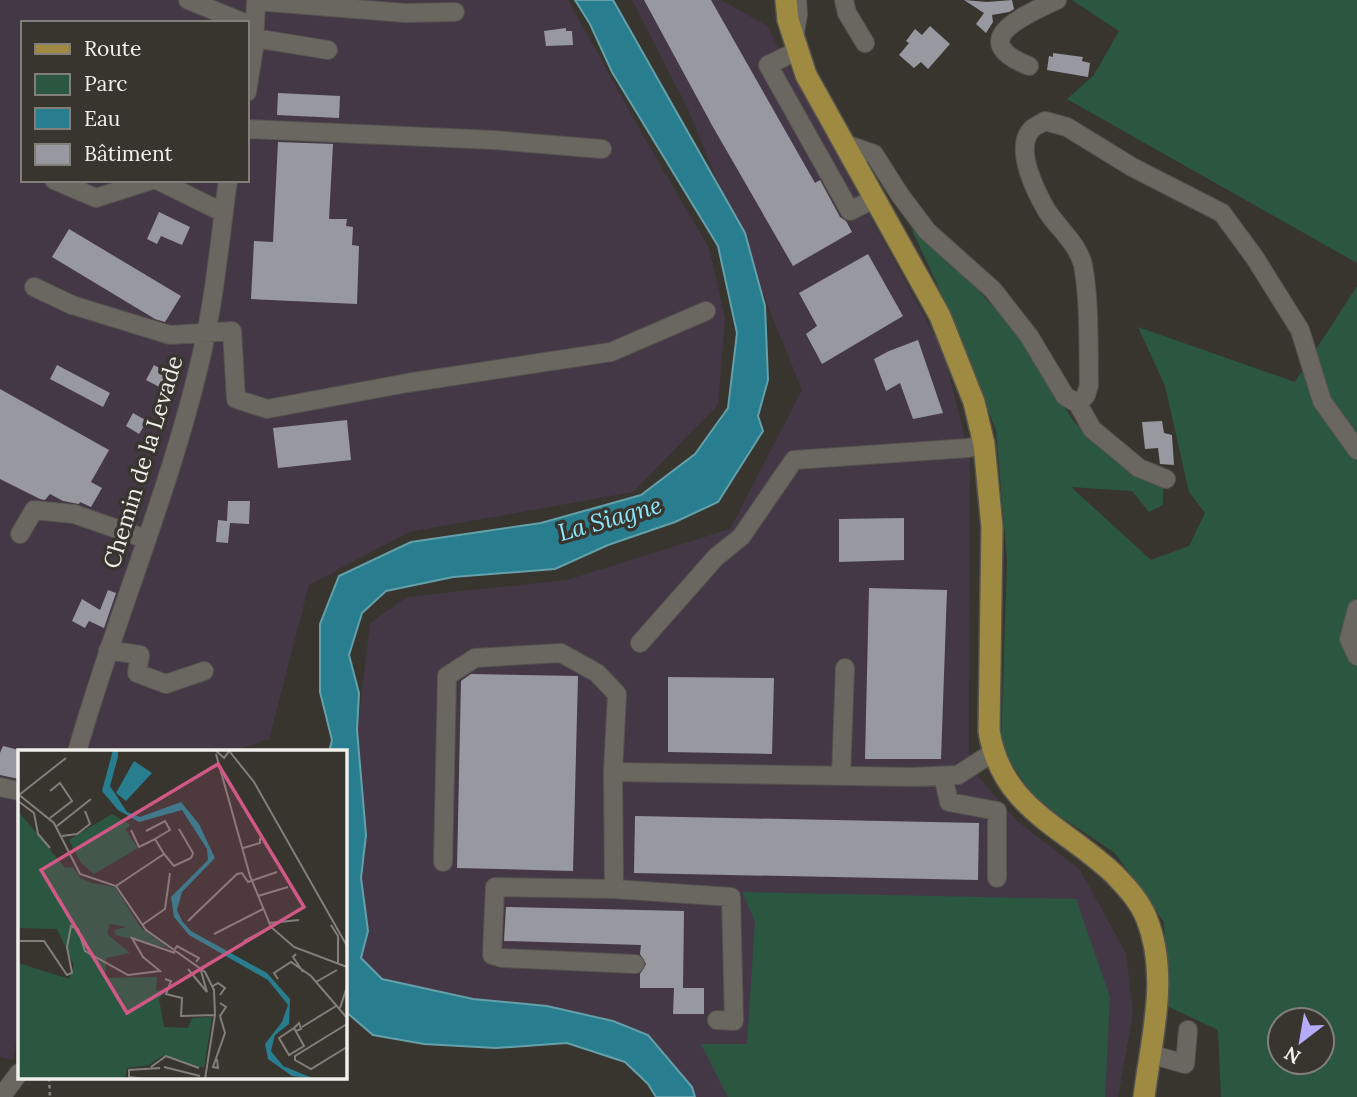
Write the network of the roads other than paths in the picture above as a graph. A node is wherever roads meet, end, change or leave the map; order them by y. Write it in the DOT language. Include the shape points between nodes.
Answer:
graph roads {
  1 [pos="188,0"];
  2 [pos="256,0"];
  3 [pos="786,0"];
  4 [pos="797,0"];
  5 [pos="844,0"];
  6 [pos="1057,0"];
  7 [pos="455,12"];
  8 [pos="236,21"];
  9 [pos="250,27"];
  10 [pos="865,43"];
  11 [pos="795,44"];
  12 [pos="328,50"];
  13 [pos="1029,66"];
  14 [pos="248,70"];
  15 [pos="248,129"];
  16 [pos="845,144"];
  17 [pos="602,149"];
  18 [pos="59,182"];
  19 [pos="148,182"];
  20 [pos="159,182"];
  21 [pos="228,182"];
  22 [pos="874,199"];
  23 [pos="224,213"];
  24 [pos="34,287"];
  25 [pos="706,311"];
  26 [pos="206,331"];
  27 [pos="1077,404"];
  28 [pos="984,444"];
  29 [pos="1357,450"];
  30 [pos="1166,479"];
  31 [pos="20,534"];
  32 [pos="146,539"];
  33 [pos="1357,608"];
  34 [pos="640,643"];
  35 [pos="108,650"];
  36 [pos="1357,656"];
  37 [pos="845,668"];
  38 [pos="204,671"];
  39 [pos="78,750"];
  40 [pos="992,753"];
  41 [pos="613,772"];
  42 [pos="841,776"];
  43 [pos="943,776"];
  44 [pos="0,787"];
  45 [pos="18,791"];
  46 [pos="443,862"];
  47 [pos="996,878"];
  48 [pos="614,890"];
  49 [pos="635,964"];
  50 [pos="717,1020"];
  51 [pos="1188,1030"];
  52 [pos="1150,1054"];
  53 [pos="18,1074"];
  54 [pos="22,1080"];
  55 [pos="1,1097"];
  56 [pos="18,1097"];
  57 [pos="1144,1097"];
  1 -- 8 [label="street"];
  2 -- 7 [label="street" via="405,13"];
  2 -- 9 [label="street"];
  3 -- 11 [label="main road"];
  4 -- 11 [label="street"];
  5 -- 10 [label="street"];
  6 -- 13 [label="street" via="1009,24 1004,32 1005,52"];
  9 -- 12 [label="street"];
  9 -- 14 [label="street"];
  11 -- 16 [label="main road" via="806,75"];
  11 -- 22 [label="street" via="768,65 850,211"];
  15 -- 17 [label="street" via="494,139"];
  16 -- 22 [label="main road"];
  16 -- 27 [label="street" via="874,154 927,231 993,290 1029,336 1065,396"];
  18 -- 19 [label="street" via="96,198"];
  20 -- 23 [label="street"];
  21 -- 23 [label="street, Chemin de la Levade"];
  22 -- 28 [label="main road" via="940,316 974,402"];
  23 -- 26 [label="street, Chemin de la Levade"];
  24 -- 26 [label="street" via="72,305 170,335"];
  25 -- 26 [label="street" via="611,352 267,409 236,399 232,331"];
  26 -- 32 [label="street, Chemin de la Levade"];
  27 -- 29 [label="street" via="1089,385 1082,262 1047,211 1028,172 1025,142 1032,129 1045,121 1067,127 1222,213 1300,330 1322,401"];
  27 -- 30 [label="street" via="1092,429 1139,468"];
  28 -- 34 [label="street" via="794,460 741,537 716,557"];
  28 -- 40 [label="main road" via="992,527"];
  31 -- 32 [label="street" via="34,510 74,514"];
  32 -- 35 [label="street, Chemin de la Levade"];
  33 -- 36 [label="street" via="1349,639"];
  35 -- 38 [label="street" via="140,655 137,673 166,684"];
  35 -- 39 [label="street, Chemin de la Levade"];
  37 -- 42 [label="street"];
  40 -- 43 [label="street" via="958,775"];
  40 -- 52 [label="main road" via="1028,808 1098,859 1132,892 1146,917 1158,985"];
  41 -- 42 [label="street"];
  41 -- 46 [label="street" via="617,694 597,673 561,653 475,658 447,676"];
  41 -- 48 [label="street"];
  42 -- 43 [label="street"];
  43 -- 47 [label="street" via="949,802 997,811"];
  44 -- 45 [label="street"];
  48 -- 49 [label="street" via="495,887 492,955"];
  48 -- 50 [label="street" via="731,897 734,1021"];
  51 -- 52 [label="street" via="1185,1064"];
  52 -- 57 [label="main road"];
  53 -- 55 [label="street"];
  54 -- 56 [label="street"];
}
